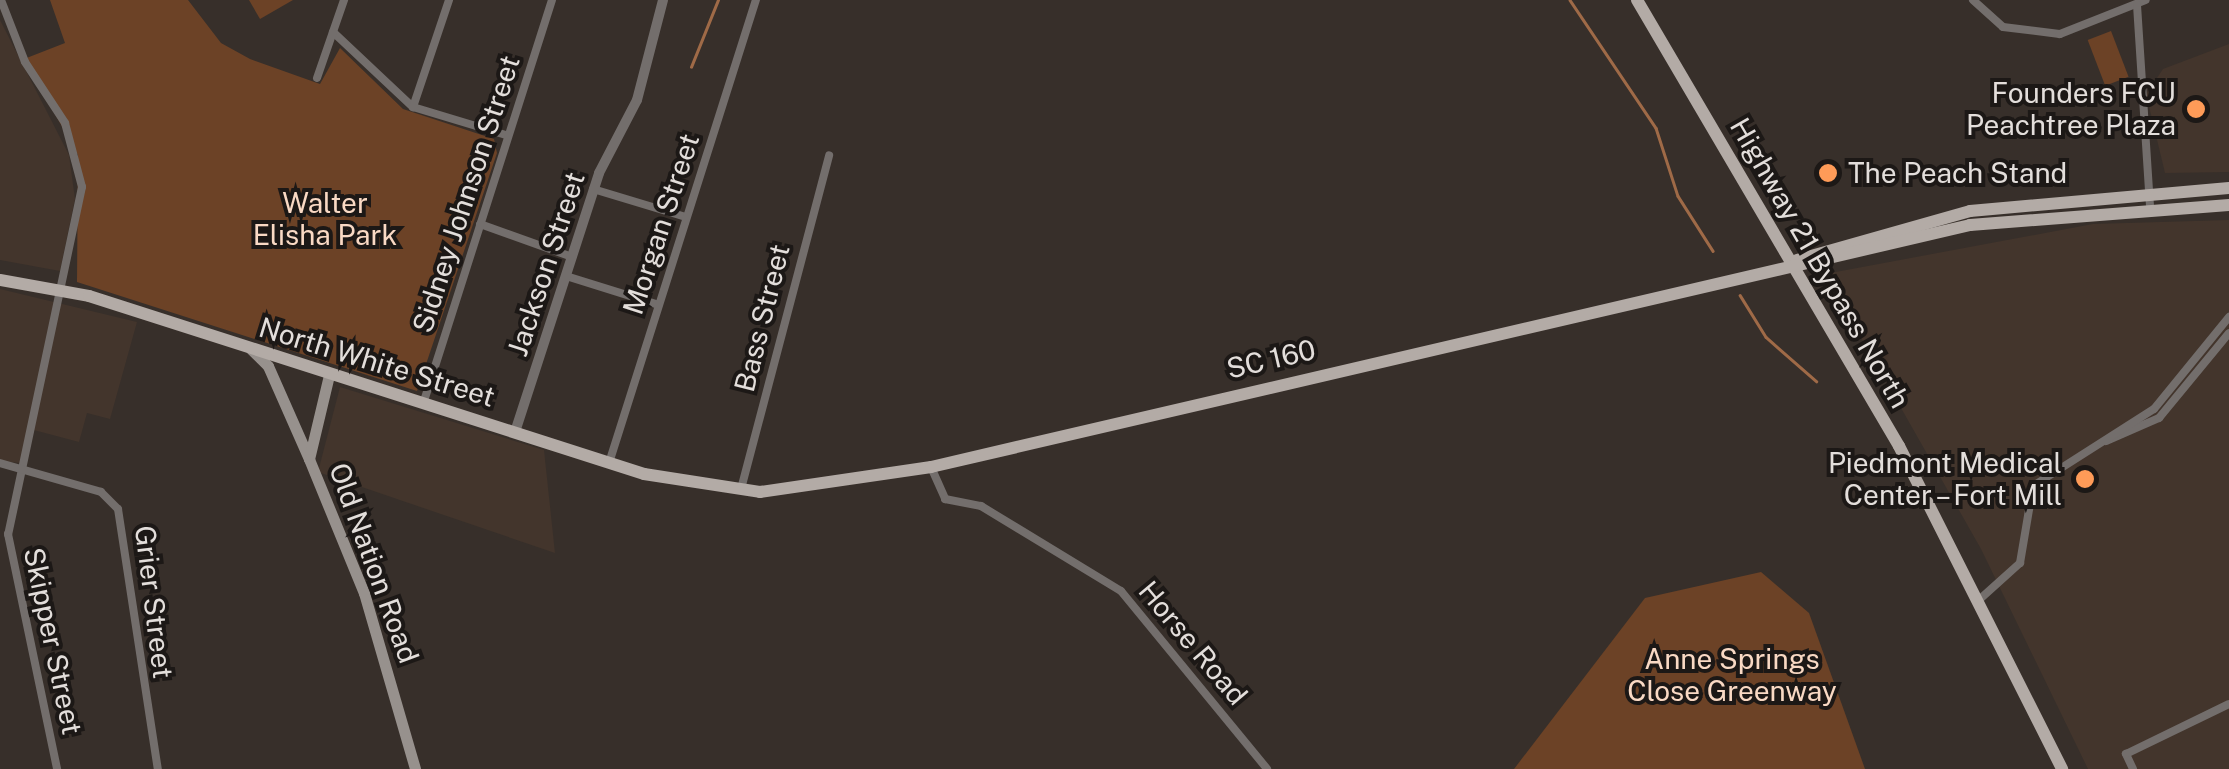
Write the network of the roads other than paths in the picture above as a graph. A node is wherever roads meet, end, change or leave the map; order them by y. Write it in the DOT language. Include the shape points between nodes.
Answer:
graph roads {
  1 [pos="1,0"];
  2 [pos="344,0"];
  3 [pos="449,0"];
  4 [pos="552,0"];
  5 [pos="664,0"];
  6 [pos="756,0"];
  7 [pos="1636,0"];
  8 [pos="1973,0"];
  9 [pos="2146,0"];
  10 [pos="2137,5"];
  11 [pos="333,32"];
  12 [pos="317,78"];
  13 [pos="413,107"];
  14 [pos="506,135"];
  15 [pos="829,155"];
  16 [pos="593,188"];
  17 [pos="2229,188"];
  18 [pos="2149,198"];
  19 [pos="2229,205"];
  20 [pos="686,217"];
  21 [pos="480,224"];
  22 [pos="572,257"];
  23 [pos="1791,264"];
  24 [pos="566,276"];
  25 [pos="0,280"];
  26 [pos="64,289"];
  27 [pos="659,305"];
  28 [pos="2229,317"];
  29 [pos="2229,333"];
  30 [pos="251,349"];
  31 [pos="329,375"];
  32 [pos="2176,391"];
  33 [pos="424,401"];
  34 [pos="515,432"];
  35 [pos="309,459"];
  36 [pos="610,462"];
  37 [pos="0,463"];
  38 [pos="22,466"];
  39 [pos="931,467"];
  40 [pos="740,492"];
  41 [pos="1980,599"];
  42 [pos="2229,704"];
  43 [pos="57,769"];
  44 [pos="158,769"];
  45 [pos="415,769"];
  46 [pos="1266,769"];
  47 [pos="2062,769"];
  48 [pos="2133,769"];
  1 -- 26 [label="street, Skipper Street" via="76,154 81,223"];
  2 -- 11 [label="street"];
  3 -- 13 [label="street"];
  4 -- 14 [label="street, Sidney Johnson Street"];
  5 -- 16 [label="street, Jackson Street" via="637,100"];
  6 -- 20 [label="street, Morgan Street"];
  7 -- 23 [label="main road, Highway 21 Bypass North"];
  8 -- 10 [label="street" via="2003,27 2060,34"];
  9 -- 10 [label="street"];
  10 -- 18 [label="street"];
  11 -- 12 [label="street"];
  11 -- 13 [label="street"];
  13 -- 14 [label="street"];
  14 -- 21 [label="street, Sidney Johnson Street"];
  15 -- 40 [label="street, Bass Street"];
  16 -- 20 [label="street"];
  16 -- 22 [label="street, Jackson Street"];
  17 -- 18 [label="main road, SC 160"];
  18 -- 19 [label="main road, SC 160"];
  18 -- 23 [label="main road, SC 160" via="1970,225"];
  20 -- 27 [label="street, Morgan Street"];
  21 -- 22 [label="street"];
  21 -- 33 [label="street, Sidney Johnson Street"];
  22 -- 24 [label="street, Jackson Street"];
  23 -- 39 [label="main road, SC 160 / SC 160"];
  23 -- 41 [label="main road, Highway 21 Bypass North"];
  24 -- 27 [label="street"];
  24 -- 34 [label="street, Jackson Street"];
  25 -- 26 [label="main road, North White Street"];
  26 -- 30 [label="main road, North White Street"];
  26 -- 38 [label="street, Skipper Street"];
  27 -- 36 [label="street, Morgan Street"];
  28 -- 32 [label="street"];
  29 -- 32 [label="street"];
  30 -- 31 [label="main road, North White Street"];
  30 -- 35 [label="main road" via="268,366"];
  31 -- 33 [label="main road, North White Street"];
  31 -- 35 [label="main road, Old Nation Road"];
  32 -- 41 [label="street" via="2033,486 2020,563"];
  33 -- 34 [label="main road, North White Street"];
  34 -- 36 [label="main road, North White Street"];
  35 -- 45 [label="main road, Old Nation Road" via="364,593"];
  36 -- 40 [label="main road, North White Street"];
  37 -- 38 [label="street, Grier Street"];
  38 -- 43 [label="street, Skipper Street" via="8,534"];
  38 -- 44 [label="street, Grier Street" via="101,492 118,509"];
  39 -- 40 [label="main road, SC 160 / SC 160"];
  39 -- 46 [label="street, Horse Road" via="945,499 981,506 1121,591"];
  41 -- 47 [label="main road, Highway 21 Bypass North"];
  42 -- 48 [label="street" via="2126,754"];
}
